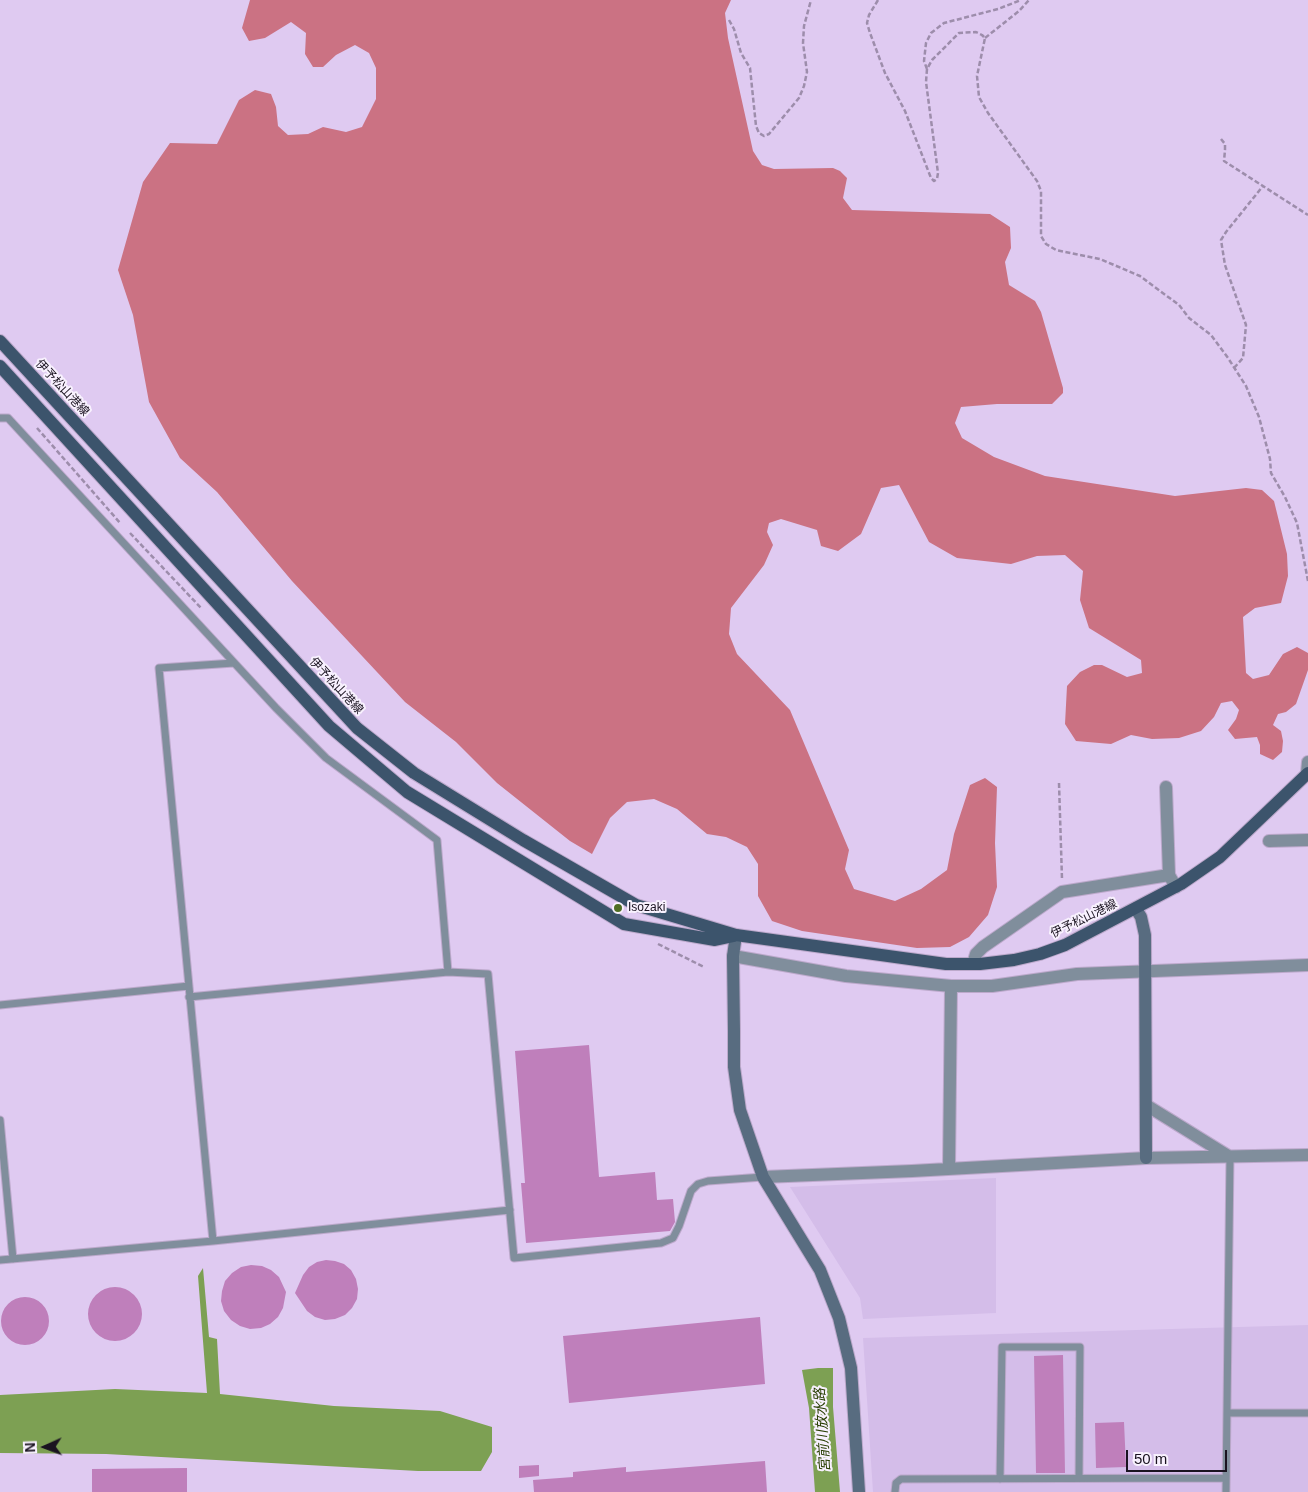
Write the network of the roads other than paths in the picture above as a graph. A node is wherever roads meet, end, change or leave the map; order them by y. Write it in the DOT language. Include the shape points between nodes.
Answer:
graph roads {
  1 [pos="0,341"];
  2 [pos="0,366"];
  3 [pos="0,418"];
  4 [pos="234,663"];
  5 [pos="1308,762"];
  6 [pos="1308,773"];
  7 [pos="1166,786"];
  8 [pos="1308,840"];
  9 [pos="1269,841"];
  10 [pos="1169,874"];
  11 [pos="1176,887"];
  12 [pos="1136,909"];
  13 [pos="736,935"];
  14 [pos="733,956"];
  15 [pos="973,964"];
  16 [pos="1308,965"];
  17 [pos="1145,970"];
  18 [pos="448,972"];
  19 [pos="189,986"];
  20 [pos="951,986"];
  21 [pos="189,997"];
  22 [pos="0,1005"];
  23 [pos="1146,1105"];
  24 [pos="0,1120"];
  25 [pos="1308,1154"];
  26 [pos="1230,1157"];
  27 [pos="1146,1158"];
  28 [pos="949,1169"];
  29 [pos="763,1177"];
  30 [pos="510,1210"];
  31 [pos="212,1241"];
  32 [pos="13,1259"];
  33 [pos="0,1260"];
  34 [pos="1227,1413"];
  35 [pos="1308,1413"];
  36 [pos="1078,1478"];
  37 [pos="1226,1478"];
  38 [pos="1000,1479"];
  39 [pos="859,1492"];
  40 [pos="896,1492"];
  41 [pos="1226,1492"];
  1 -- 13 [label="main road, 伊予松山港線" via="357,728 414,773 636,905"];
  2 -- 13 [label="main road, 伊予松山港線" via="329,726 407,792 624,924 715,940"];
  3 -- 4 [label="lane" via="8,418"];
  4 -- 18 [label="lane" via="326,758 437,840"];
  4 -- 19 [label="lane" via="159,668"];
  5 -- 6 [label="street"];
  6 -- 11 [label="main road, 伊予松山港線" via="1220,857"];
  7 -- 10 [label="street"];
  8 -- 9 [label="street"];
  10 -- 11 [label="street"];
  10 -- 15 [label="street" via="1062,892 983,947"];
  11 -- 12 [label="main road, 伊予松山港線"];
  12 -- 15 [label="main road, 伊予松山港線" via="1040,954"];
  12 -- 17 [label="street" via="1144,926"];
  13 -- 14 [label="street"];
  13 -- 15 [label="main road, 伊予松山港線" via="946,964"];
  14 -- 20 [label="street" via="846,976"];
  14 -- 29 [label="street" via="734,1066 740,1110"];
  16 -- 17 [label="street"];
  17 -- 20 [label="street" via="1077,974 992,986"];
  17 -- 23 [label="street"];
  18 -- 21 [label="lane"];
  18 -- 30 [label="lane" via="488,974"];
  19 -- 21 [label="lane"];
  19 -- 22 [label="lane"];
  20 -- 28 [label="street"];
  21 -- 31 [label="lane"];
  23 -- 26 [label="street"];
  23 -- 27 [label="street"];
  24 -- 32 [label="lane"];
  25 -- 26 [label="street"];
  26 -- 27 [label="street"];
  26 -- 34 [label="lane"];
  27 -- 28 [label="street"];
  28 -- 29 [label="street"];
  29 -- 30 [label="lane" via="698,1184 690,1191 673,1238 661,1244 514,1258"];
  29 -- 39 [label="street" via="820,1270 840,1318 851,1368"];
  30 -- 31 [label="lane"];
  31 -- 32 [label="lane"];
  32 -- 33 [label="lane"];
  34 -- 35 [label="lane"];
  34 -- 37 [label="lane"];
  36 -- 37 [label="lane"];
  36 -- 38 [label="lane"];
  36 -- 38 [label="lane" via="1080,1347 1002,1347"];
  37 -- 41 [label="lane"];
  38 -- 40 [label="lane" via="901,1479 896,1483"];
}
